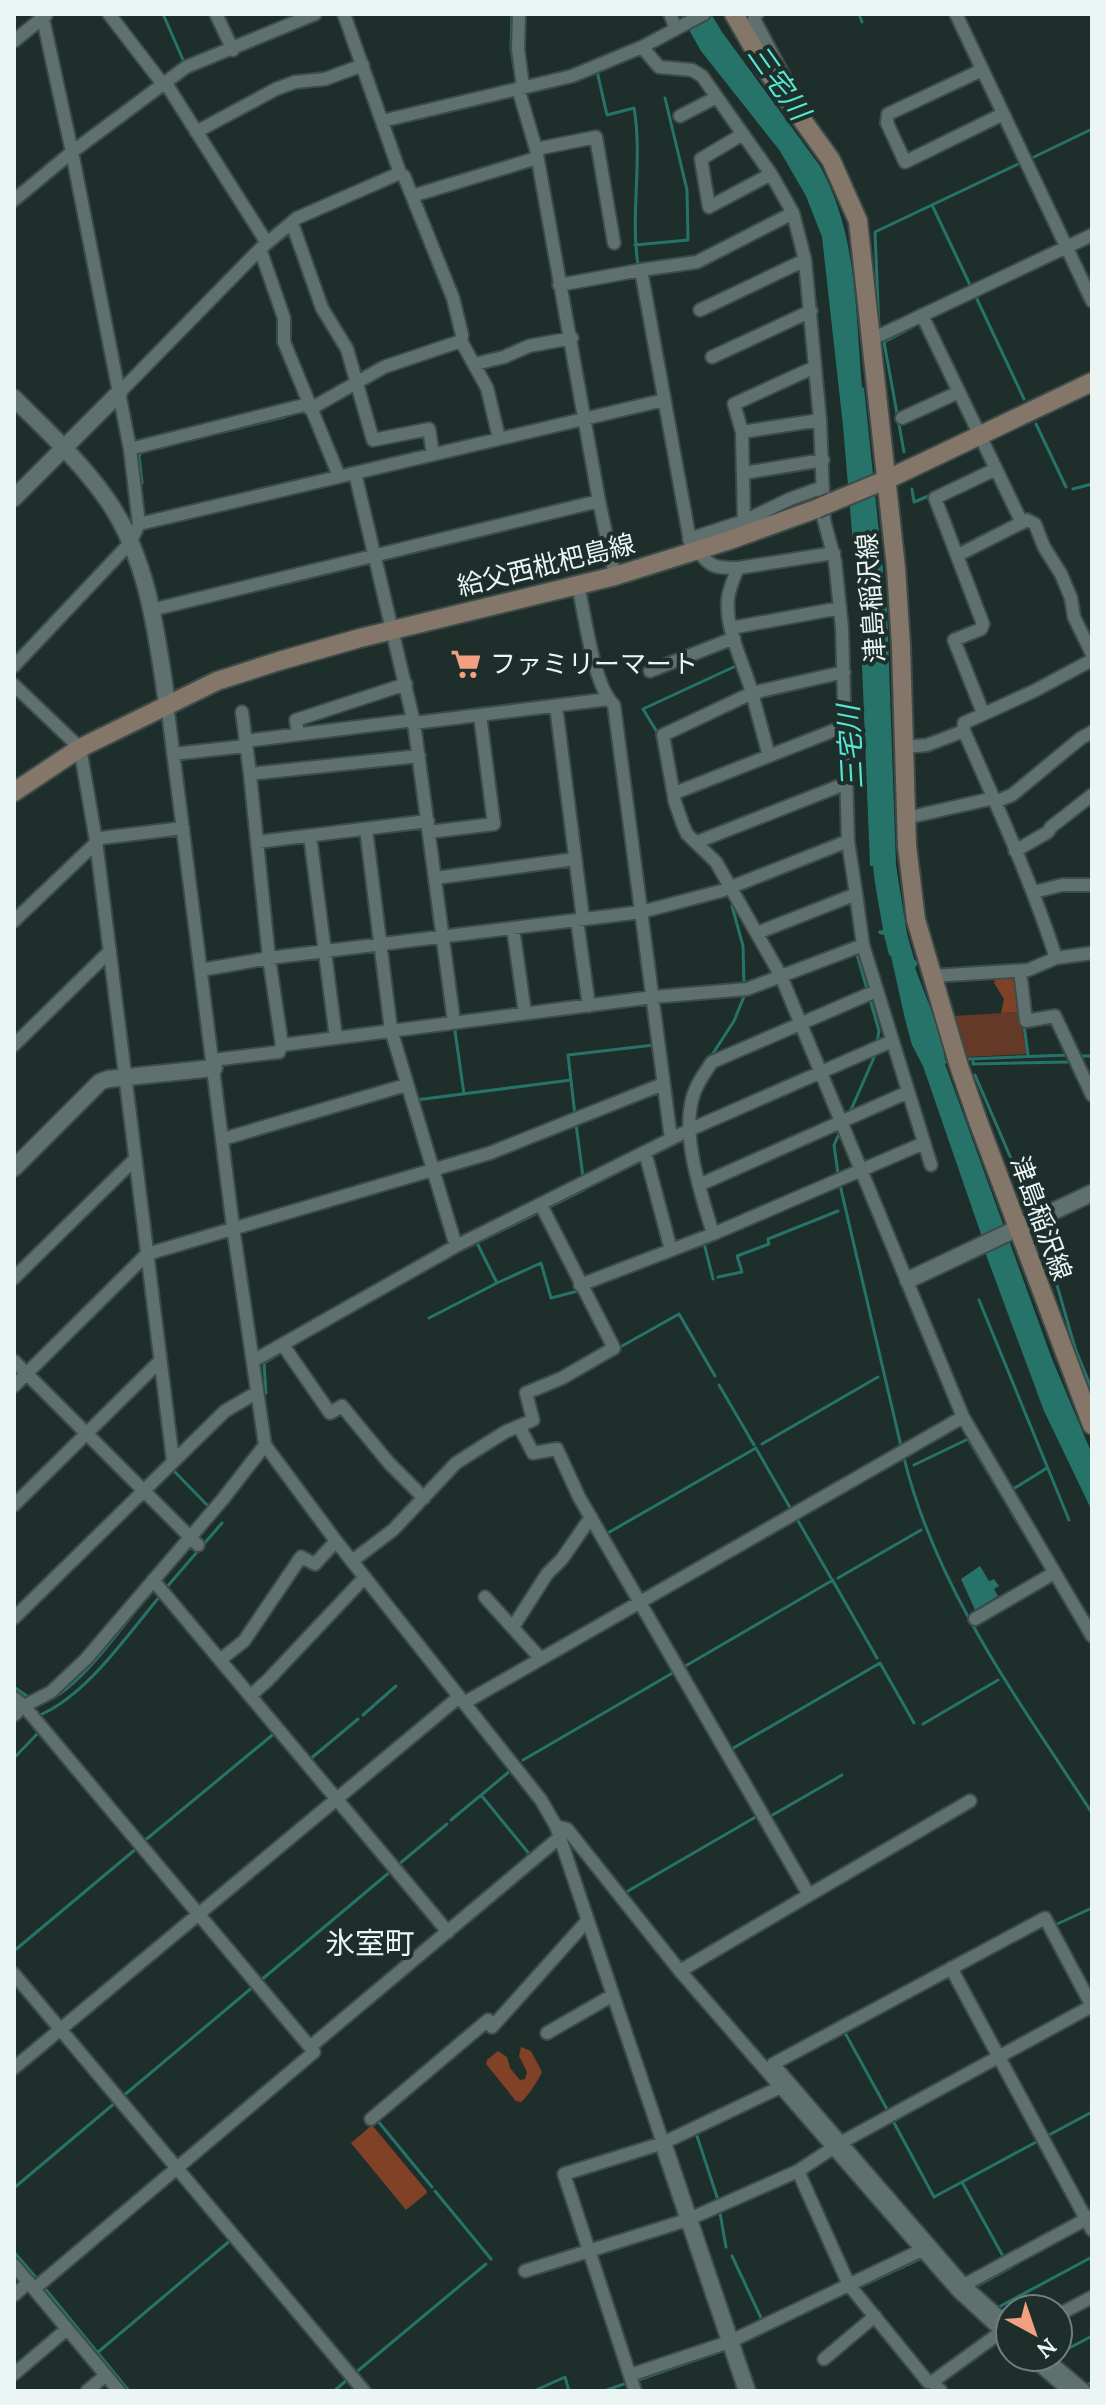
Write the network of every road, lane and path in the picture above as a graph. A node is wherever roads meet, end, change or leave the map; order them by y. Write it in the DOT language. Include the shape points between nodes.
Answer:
graph roads {
  1 [pos="109,14"];
  2 [pos="216,14"];
  3 [pos="315,14"];
  4 [pos="344,14"];
  5 [pos="519,14"];
  6 [pos="670,14"];
  7 [pos="704,14"];
  8 [pos="734,14"];
  9 [pos="757,14"];
  10 [pos="956,14"];
  11 [pos="44,15"];
  12 [pos="679,28"];
  13 [pos="14,41"];
  14 [pos="642,47"];
  15 [pos="233,50"];
  16 [pos="363,65"];
  17 [pos="982,70"];
  18 [pos="163,83"];
  19 [pos="521,88"];
  20 [pos="781,89"];
  21 [pos="717,97"];
  22 [pos="1003,114"];
  23 [pos="680,116"];
  24 [pos="382,121"];
  25 [pos="196,132"];
  26 [pos="743,134"];
  27 [pos="72,152"];
  28 [pos="536,153"];
  29 [pos="400,173"];
  30 [pos="771,174"];
  31 [pos="412,196"];
  32 [pos="14,200"];
  33 [pos="793,213"];
  34 [pos="292,223"];
  35 [pos="1092,235"];
  36 [pos="614,243"];
  37 [pos="263,246"];
  38 [pos="1067,247"];
  39 [pos="805,260"];
  40 [pos="641,270"];
  41 [pos="559,285"];
  42 [pos="1092,301"];
  43 [pos="700,310"];
  44 [pos="811,311"];
  45 [pos="922,315"];
  46 [pos="572,338"];
  47 [pos="870,340"];
  48 [pos="461,341"];
  49 [pos="712,357"];
  50 [pos="475,364"];
  51 [pos="815,367"];
  52 [pos="357,381"];
  53 [pos="1092,382"];
  54 [pos="959,392"];
  55 [pos="119,393"];
  56 [pos="14,398"];
  57 [pos="664,400"];
  58 [pos="309,407"];
  59 [pos="585,418"];
  60 [pos="902,418"];
  61 [pos="820,420"];
  62 [pos="742,432"];
  63 [pos="979,435"];
  64 [pos="499,438"];
  65 [pos="64,448"];
  66 [pos="130,449"];
  67 [pos="433,454"];
  68 [pos="823,460"];
  69 [pos="996,469"];
  70 [pos="355,473"];
  71 [pos="744,473"];
  72 [pos="339,476"];
  73 [pos="883,481"];
  74 [pos="14,498"];
  75 [pos="827,499"];
  76 [pos="599,501"];
  77 [pos="744,521"];
  78 [pos="1022,523"];
  79 [pos="139,524"];
  80 [pos="130,543"];
  81 [pos="693,547"];
  82 [pos="834,553"];
  83 [pos="375,555"];
  84 [pos="958,555"];
  85 [pos="738,568"];
  86 [pos="615,576"];
  87 [pos="578,585"];
  88 [pos="840,608"];
  89 [pos="151,610"];
  90 [pos="394,630"];
  91 [pos="732,633"];
  92 [pos="1092,655"];
  93 [pos="14,666"];
  94 [pos="650,671"];
  95 [pos="844,672"];
  96 [pos="406,684"];
  97 [pos="14,685"];
  98 [pos="752,693"];
  99 [pos="609,699"];
  100 [pos="167,704"];
  101 [pos="556,706"];
  102 [pos="242,712"];
  103 [pos="983,713"];
  104 [pos="480,715"];
  105 [pos="414,722"];
  106 [pos="845,726"];
  107 [pos="964,731"];
  108 [pos="1092,732"];
  109 [pos="298,734"];
  110 [pos="246,743"];
  111 [pos="903,747"];
  112 [pos="80,748"];
  113 [pos="173,754"];
  114 [pos="419,756"];
  115 [pos="769,756"];
  116 [pos="250,774"];
  117 [pos="847,783"];
  118 [pos="14,792"];
  119 [pos="675,793"];
  120 [pos="1092,795"];
  121 [pos="994,800"];
  122 [pos="906,818"];
  123 [pos="428,827"];
  124 [pos="183,828"];
  125 [pos="366,829"];
  126 [pos="310,836"];
  127 [pos="96,841"];
  128 [pos="848,841"];
  129 [pos="257,842"];
  130 [pos="697,842"];
  131 [pos="1015,851"];
  132 [pos="575,859"];
  133 [pos="435,878"];
  134 [pos="1092,885"];
  135 [pos="729,888"];
  136 [pos="1034,892"];
  137 [pos="856,894"];
  138 [pos="641,912"];
  139 [pos="580,920"];
  140 [pos="14,921"];
  141 [pos="513,928"];
  142 [pos="757,933"];
  143 [pos="443,936"];
  144 [pos="382,944"];
  145 [pos="863,945"];
  146 [pos="110,951"];
  147 [pos="326,951"];
  148 [pos="1092,953"];
  149 [pos="269,958"];
  150 [pos="1056,958"];
  151 [pos="201,970"];
  152 [pos="1020,971"];
  153 [pos="781,976"];
  154 [pos="932,976"];
  155 [pos="876,991"];
  156 [pos="653,997"];
  157 [pos="589,1006"];
  158 [pos="525,1013"];
  159 [pos="454,1022"];
  160 [pos="800,1022"];
  161 [pos="391,1030"];
  162 [pos="336,1038"];
  163 [pos="892,1041"];
  164 [pos="14,1045"];
  165 [pos="282,1045"];
  166 [pos="213,1064"];
  167 [pos="820,1072"];
  168 [pos="126,1077"];
  169 [pos="663,1084"];
  170 [pos="406,1085"];
  171 [pos="908,1092"];
  172 [pos="1092,1095"];
  173 [pos="840,1121"];
  174 [pos="689,1130"];
  175 [pos="223,1139"];
  176 [pos="671,1139"];
  177 [pos="924,1143"];
  178 [pos="645,1152"];
  179 [pos="135,1159"];
  180 [pos="931,1165"];
  181 [pos="14,1168"];
  182 [pos="432,1169"];
  183 [pos="859,1171"];
  184 [pos="699,1185"];
  185 [pos="1092,1193"];
  186 [pos="541,1205"];
  187 [pos="233,1227"];
  188 [pos="1016,1230"];
  189 [pos="713,1234"];
  190 [pos="456,1246"];
  191 [pos="671,1250"];
  192 [pos="147,1254"];
  193 [pos="14,1278"];
  194 [pos="908,1280"];
  195 [pos="580,1285"];
  196 [pos="283,1345"];
  197 [pos="14,1361"];
  198 [pos="160,1361"];
  199 [pos="253,1361"];
  200 [pos="26,1373"];
  201 [pos="14,1386"];
  202 [pos="256,1393"];
  203 [pos="963,1417"];
  204 [pos="1092,1425"];
  205 [pos="519,1426"];
  206 [pos="86,1433"];
  207 [pos="265,1445"];
  208 [pos="173,1461"];
  209 [pos="143,1490"];
  210 [pos="424,1498"];
  211 [pos="14,1505"];
  212 [pos="591,1517"];
  213 [pos="194,1541"];
  214 [pos="336,1541"];
  215 [pos="352,1561"];
  216 [pos="1054,1573"];
  217 [pos="365,1577"];
  218 [pos="153,1580"];
  219 [pos="485,1597"];
  220 [pos="640,1602"];
  221 [pos="14,1618"];
  222 [pos="975,1619"];
  223 [pos="513,1627"];
  224 [pos="1092,1636"];
  225 [pos="541,1659"];
  226 [pos="220,1660"];
  227 [pos="250,1696"];
  228 [pos="461,1700"];
  229 [pos="19,1702"];
  230 [pos="14,1715"];
  231 [pos="336,1799"];
  232 [pos="970,1801"];
  233 [pos="558,1832"];
  234 [pos="809,1895"];
  235 [pos="198,1914"];
  236 [pos="587,1921"];
  237 [pos="448,1932"];
  238 [pos="951,1968"];
  239 [pos="682,1969"];
  240 [pos="14,1974"];
  241 [pos="613,1995"];
  242 [pos="1092,2006"];
  243 [pos="61,2029"];
  244 [pos="547,2033"];
  245 [pos="314,2052"];
  246 [pos="998,2057"];
  247 [pos="14,2068"];
  248 [pos="785,2085"];
  249 [pos="371,2119"];
  250 [pos="663,2143"];
  251 [pos="837,2146"];
  252 [pos="177,2168"];
  253 [pos="798,2171"];
  254 [pos="687,2220"];
  255 [pos="1090,2221"];
  256 [pos="927,2248"];
  257 [pos="589,2251"];
  258 [pos="14,2265"];
  259 [pos="525,2271"];
  260 [pos="31,2285"];
  261 [pos="849,2285"];
  262 [pos="964,2285"];
  263 [pos="14,2295"];
  264 [pos="1092,2297"];
  265 [pos="1074,2307"];
  266 [pos="875,2316"];
  267 [pos="994,2318"];
  268 [pos="994,2322"];
  269 [pos="67,2329"];
  270 [pos="729,2342"];
  271 [pos="994,2342"];
  272 [pos="824,2359"];
  273 [pos="1054,2373"];
  274 [pos="1061,2373"];
  275 [pos="14,2374"];
  276 [pos="106,2375"];
  277 [pos="630,2375"];
  278 [pos="1092,2377"];
  279 [pos="930,2387"];
  280 [pos="1077,2389"];
  281 [pos="87,2391"];
  282 [pos="119,2391"];
  283 [pos="364,2391"];
  284 [pos="635,2391"];
  285 [pos="747,2391"];
  1 -- 18 [label="street"];
  2 -- 15 [label="street"];
  3 -- 15 [label="street"];
  4 -- 16 [label="street"];
  5 -- 19 [label="street"];
  6 -- 12 [label="street"];
  7 -- 12 [label="street"];
  8 -- 20 [label="main road, 津島稲沢線"];
  9 -- 20 [label="street" via="754,19 785,78"];
  10 -- 17 [label="street"];
  11 -- 13 [label="street"];
  11 -- 27 [label="street"];
  12 -- 14 [label="street"];
  14 -- 19 [label="street" via="572,76"];
  14 -- 21 [label="street" via="659,67 702,76"];
  15 -- 18 [label="street" via="186,67"];
  16 -- 24 [label="street"];
  16 -- 25 [label="street" via="276,89"];
  17 -- 22 [label="street"];
  17 -- 22 [label="street" via="888,114 905,162"];
  18 -- 25 [label="street"];
  18 -- 27 [label="street"];
  19 -- 24 [label="street"];
  19 -- 28 [label="street"];
  20 -- 47 [label="main road, 津島稲沢線" via="831,160 858,221"];
  21 -- 23 [label="street"];
  21 -- 26 [label="street"];
  22 -- 38 [label="street"];
  24 -- 29 [label="street"];
  25 -- 37 [label="street"];
  26 -- 30 [label="street"];
  26 -- 30 [label="street" via="701,159 709,207"];
  27 -- 32 [label="street"];
  27 -- 55 [label="street"];
  28 -- 31 [label="street"];
  28 -- 36 [label="street" via="596,137"];
  28 -- 41 [label="street"];
  29 -- 31 [label="street"];
  29 -- 34 [label="street"];
  30 -- 33 [label="street"];
  31 -- 48 [label="street" via="453,298"];
  33 -- 39 [label="street"];
  33 -- 40 [label="street" via="697,262"];
  34 -- 37 [label="street"];
  34 -- 52 [label="street" via="322,308 347,349"];
  35 -- 38 [label="street"];
  37 -- 55 [label="street"];
  37 -- 58 [label="street" via="284,318 284,342"];
  38 -- 42 [label="street"];
  38 -- 45 [label="street"];
  39 -- 43 [label="street"];
  39 -- 44 [label="street"];
  40 -- 41 [label="street"];
  40 -- 57 [label="street"];
  41 -- 46 [label="street"];
  44 -- 49 [label="street"];
  44 -- 51 [label="street"];
  45 -- 47 [label="street"];
  45 -- 54 [label="street"];
  46 -- 50 [label="street"];
  46 -- 59 [label="street"];
  47 -- 73 [label="main road, 津島稲沢線"];
  48 -- 50 [label="street"];
  48 -- 52 [label="street"];
  50 -- 64 [label="street" via="487,388"];
  51 -- 61 [label="street"];
  51 -- 62 [label="street" via="734,404"];
  52 -- 58 [label="street"];
  52 -- 67 [label="street" via="373,440 429,429"];
  53 -- 63 [label="main road, 給父西枇杷島線"];
  54 -- 60 [label="street"];
  54 -- 63 [label="street"];
  55 -- 65 [label="street"];
  55 -- 66 [label="street"];
  56 -- 65 [label="street"];
  57 -- 59 [label="street"];
  57 -- 81 [label="street"];
  58 -- 66 [label="street"];
  58 -- 72 [label="street"];
  59 -- 64 [label="street"];
  59 -- 76 [label="street"];
  61 -- 62 [label="street"];
  61 -- 68 [label="street"];
  62 -- 71 [label="street"];
  63 -- 69 [label="street"];
  63 -- 73 [label="main road, 給父西枇杷島線"];
  64 -- 67 [label="street"];
  65 -- 74 [label="street"];
  65 -- 80 [label="street" via="107,499"];
  66 -- 79 [label="street"];
  67 -- 70 [label="street"];
  68 -- 71 [label="street"];
  68 -- 75 [label="street"];
  69 -- 78 [label="street"];
  69 -- 84 [label="street" via="935,498"];
  70 -- 72 [label="street"];
  70 -- 83 [label="street"];
  71 -- 77 [label="street"];
  72 -- 79 [label="street"];
  73 -- 75 [label="main road, 給父西枇杷島線"];
  73 -- 111 [label="main road, 津島稲沢線" via="901,646"];
  75 -- 77 [label="street" via="790,499"];
  75 -- 81 [label="main road, 給父西枇杷島線"];
  75 -- 82 [label="street" via="824,520"];
  76 -- 83 [label="street"];
  76 -- 86 [label="street"];
  77 -- 81 [label="street"];
  78 -- 84 [label="street"];
  78 -- 92 [label="street" via="1035,524"];
  79 -- 80 [label="street"];
  80 -- 89 [label="street"];
  80 -- 93 [label="street"];
  81 -- 85 [label="street" via="711,565"];
  81 -- 86 [label="main road, 給父西枇杷島線"];
  82 -- 85 [label="street"];
  82 -- 88 [label="street"];
  83 -- 89 [label="street"];
  83 -- 90 [label="street"];
  84 -- 103 [label="street" via="983,624 954,640"];
  85 -- 91 [label="street" via="728,595"];
  86 -- 87 [label="main road, 給父西枇杷島線"];
  87 -- 90 [label="main road, 給父西枇杷島線"];
  87 -- 99 [label="street" via="596,668"];
  88 -- 91 [label="street"];
  88 -- 95 [label="street"];
  89 -- 100 [label="street"];
  90 -- 96 [label="street"];
  90 -- 100 [label="main road, 給父西枇杷島線" via="217,681"];
  91 -- 94 [label="street"];
  91 -- 98 [label="street"];
  92 -- 103 [label="street" via="1034,691"];
  95 -- 98 [label="street"];
  95 -- 106 [label="street"];
  96 -- 105 [label="street"];
  96 -- 109 [label="street" via="296,720"];
  97 -- 112 [label="street"];
  98 -- 115 [label="street"];
  98 -- 119 [label="street" via="663,735"];
  99 -- 101 [label="street"];
  99 -- 138 [label="street" via="614,705"];
  100 -- 112 [label="main road, 給父西枇杷島線"];
  100 -- 113 [label="street"];
  101 -- 104 [label="street"];
  101 -- 132 [label="street"];
  102 -- 110 [label="street"];
  103 -- 107 [label="street" via="964,723"];
  104 -- 105 [label="street"];
  104 -- 123 [label="street" via="494,824"];
  105 -- 109 [label="street"];
  105 -- 114 [label="street"];
  106 -- 115 [label="street"];
  106 -- 117 [label="street"];
  107 -- 111 [label="street" via="927,745"];
  107 -- 121 [label="street"];
  108 -- 121 [label="street" via="1012,795"];
  109 -- 110 [label="street"];
  110 -- 113 [label="street"];
  110 -- 116 [label="street"];
  111 -- 122 [label="main road, 津島稲沢線"];
  112 -- 118 [label="main road, 給父西枇杷島線"];
  112 -- 127 [label="street"];
  113 -- 124 [label="street"];
  114 -- 116 [label="street"];
  114 -- 123 [label="street"];
  115 -- 119 [label="street"];
  116 -- 129 [label="street"];
  117 -- 128 [label="street"];
  117 -- 130 [label="street"];
  119 -- 130 [label="street" via="687,834"];
  120 -- 131 [label="street" via="1048,832"];
  121 -- 122 [label="street"];
  121 -- 131 [label="street"];
  122 -- 154 [label="main road, 津島稲沢線" via="910,886"];
  123 -- 125 [label="street"];
  123 -- 133 [label="street"];
  124 -- 127 [label="street"];
  124 -- 151 [label="street"];
  125 -- 126 [label="street"];
  125 -- 144 [label="street"];
  126 -- 129 [label="street"];
  126 -- 147 [label="street"];
  127 -- 140 [label="street"];
  127 -- 146 [label="street"];
  128 -- 135 [label="street"];
  128 -- 137 [label="street"];
  129 -- 149 [label="street"];
  130 -- 135 [label="street" via="716,862"];
  131 -- 136 [label="street"];
  132 -- 133 [label="street"];
  132 -- 139 [label="street"];
  133 -- 143 [label="street"];
  134 -- 136 [label="street"];
  135 -- 138 [label="street"];
  135 -- 142 [label="street"];
  136 -- 150 [label="street"];
  137 -- 142 [label="street"];
  137 -- 145 [label="street"];
  138 -- 139 [label="street"];
  138 -- 156 [label="street"];
  139 -- 141 [label="street"];
  139 -- 157 [label="street"];
  141 -- 143 [label="street"];
  141 -- 158 [label="street"];
  142 -- 153 [label="street"];
  143 -- 144 [label="street"];
  143 -- 159 [label="street"];
  144 -- 147 [label="street"];
  144 -- 161 [label="street"];
  145 -- 153 [label="street"];
  145 -- 155 [label="street"];
  146 -- 164 [label="street"];
  146 -- 168 [label="street"];
  147 -- 149 [label="street"];
  147 -- 162 [label="street"];
  148 -- 150 [label="street"];
  149 -- 151 [label="street"];
  149 -- 165 [label="street"];
  150 -- 152 [label="street"];
  151 -- 166 [label="street"];
  152 -- 154 [label="street"];
  152 -- 172 [label="street" via="1026,1021 1055,1016"];
  153 -- 156 [label="street" via="747,989"];
  153 -- 160 [label="street"];
  154 -- 188 [label="main road, 津島稲沢線"];
  155 -- 160 [label="street"];
  155 -- 163 [label="street"];
  156 -- 157 [label="street"];
  156 -- 169 [label="street"];
  157 -- 158 [label="street"];
  158 -- 159 [label="street"];
  159 -- 161 [label="street"];
  160 -- 167 [label="street"];
  160 -- 174 [label="street" via="712,1062 691,1101"];
  161 -- 162 [label="street"];
  161 -- 170 [label="street"];
  162 -- 165 [label="street"];
  163 -- 167 [label="street"];
  163 -- 171 [label="street"];
  165 -- 166 [label="street" via="279,1052"];
  166 -- 168 [label="street"];
  166 -- 175 [label="street"];
  167 -- 173 [label="street"];
  167 -- 174 [label="street"];
  168 -- 179 [label="street"];
  168 -- 181 [label="street" via="100,1082"];
  169 -- 176 [label="street"];
  169 -- 182 [label="street" via="490,1153"];
  170 -- 175 [label="street"];
  170 -- 182 [label="street"];
  171 -- 173 [label="street"];
  171 -- 177 [label="street"];
  173 -- 183 [label="street"];
  173 -- 184 [label="street"];
  174 -- 176 [label="street"];
  174 -- 184 [label="street"];
  175 -- 187 [label="street"];
  176 -- 178 [label="street"];
  177 -- 180 [label="street"];
  177 -- 183 [label="street"];
  178 -- 186 [label="street"];
  178 -- 191 [label="street"];
  179 -- 192 [label="street"];
  179 -- 193 [label="street"];
  182 -- 187 [label="street"];
  182 -- 190 [label="street"];
  183 -- 189 [label="street"];
  183 -- 194 [label="street"];
  184 -- 189 [label="street"];
  185 -- 188 [label="street"];
  186 -- 190 [label="street"];
  186 -- 195 [label="street"];
  187 -- 192 [label="street"];
  187 -- 199 [label="street"];
  188 -- 194 [label="street"];
  188 -- 204 [label="main road, 津島稲沢線"];
  189 -- 191 [label="street"];
  190 -- 196 [label="street"];
  191 -- 195 [label="street"];
  192 -- 198 [label="street"];
  192 -- 200 [label="street"];
  194 -- 203 [label="street"];
  195 -- 205 [label="street" via="614,1348 526,1393 533,1420"];
  196 -- 199 [label="street"];
  196 -- 210 [label="street" via="330,1413 342,1406"];
  197 -- 200 [label="street"];
  198 -- 206 [label="street"];
  198 -- 208 [label="street"];
  199 -- 202 [label="street"];
  200 -- 201 [label="street"];
  200 -- 206 [label="street"];
  202 -- 207 [label="street"];
  202 -- 208 [label="street" via="225,1411"];
  203 -- 216 [label="street"];
  203 -- 220 [label="street"];
  205 -- 210 [label="street" via="456,1463"];
  205 -- 212 [label="street" via="533,1453 557,1449"];
  206 -- 209 [label="street"];
  206 -- 211 [label="street"];
  207 -- 213 [label="street"];
  207 -- 214 [label="street"];
  208 -- 209 [label="street"];
  209 -- 213 [label="street"];
  209 -- 221 [label="street"];
  210 -- 215 [label="street"];
  212 -- 220 [label="street"];
  212 -- 223 [label="street"];
  213 -- 218 [label="street"];
  214 -- 215 [label="street"];
  214 -- 226 [label="street" via="315,1564 301,1557 244,1641"];
  215 -- 217 [label="street"];
  216 -- 222 [label="street"];
  216 -- 224 [label="street"];
  217 -- 227 [label="street"];
  217 -- 228 [label="street"];
  218 -- 226 [label="street"];
  218 -- 229 [label="street" via="65,1681 51,1692"];
  219 -- 223 [label="street"];
  220 -- 225 [label="street"];
  220 -- 234 [label="street"];
  223 -- 225 [label="street"];
  225 -- 228 [label="street"];
  226 -- 227 [label="street"];
  227 -- 231 [label="street"];
  228 -- 231 [label="street"];
  228 -- 233 [label="street" via="541,1800"];
  229 -- 230 [label="street"];
  229 -- 235 [label="street"];
  231 -- 235 [label="street"];
  231 -- 237 [label="street"];
  232 -- 234 [label="street"];
  233 -- 236 [label="street"];
  233 -- 237 [label="street"];
  233 -- 239 [label="street" via="567,1829"];
  234 -- 239 [label="street"];
  235 -- 237 [label="street" via="310,2047"];
  235 -- 243 [label="street"];
  236 -- 241 [label="street"];
  236 -- 249 [label="street" via="492,2027 488,2020"];
  238 -- 242 [label="street" via="1045,1918"];
  238 -- 246 [label="street"];
  238 -- 248 [label="street" via="773,2064"];
  239 -- 248 [label="street"];
  240 -- 243 [label="street"];
  241 -- 244 [label="street"];
  241 -- 250 [label="street"];
  242 -- 246 [label="street"];
  243 -- 247 [label="street"];
  243 -- 252 [label="street"];
  245 -- 252 [label="street"];
  246 -- 251 [label="street"];
  246 -- 255 [label="street"];
  248 -- 250 [label="street"];
  248 -- 251 [label="street"];
  250 -- 254 [label="street"];
  250 -- 257 [label="street" via="564,2174"];
  251 -- 253 [label="street"];
  251 -- 256 [label="street"];
  252 -- 260 [label="street"];
  252 -- 283 [label="street"];
  253 -- 254 [label="street"];
  253 -- 261 [label="street"];
  254 -- 257 [label="street"];
  254 -- 270 [label="street"];
  255 -- 262 [label="street"];
  256 -- 261 [label="street"];
  256 -- 262 [label="street"];
  256 -- 268 [label="street" via="958,2291"];
  257 -- 259 [label="street"];
  257 -- 277 [label="street"];
  258 -- 260 [label="street"];
  260 -- 263 [label="street"];
  260 -- 269 [label="street"];
  261 -- 266 [label="street"];
  261 -- 270 [label="street"];
  262 -- 267 [label="street"];
  264 -- 265 [label="street"];
  266 -- 272 [label="street"];
  266 -- 279 [label="street"];
  269 -- 275 [label="street"];
  269 -- 276 [label="street"];
  270 -- 277 [label="street"];
  270 -- 285 [label="street"];
  271 -- 279 [label="street"];
  273 -- 280 [label="street"];
  274 -- 280 [label="street"];
  276 -- 281 [label="street"];
  276 -- 282 [label="street"];
  277 -- 284 [label="street"];
  278 -- 280 [label="street"];
}
